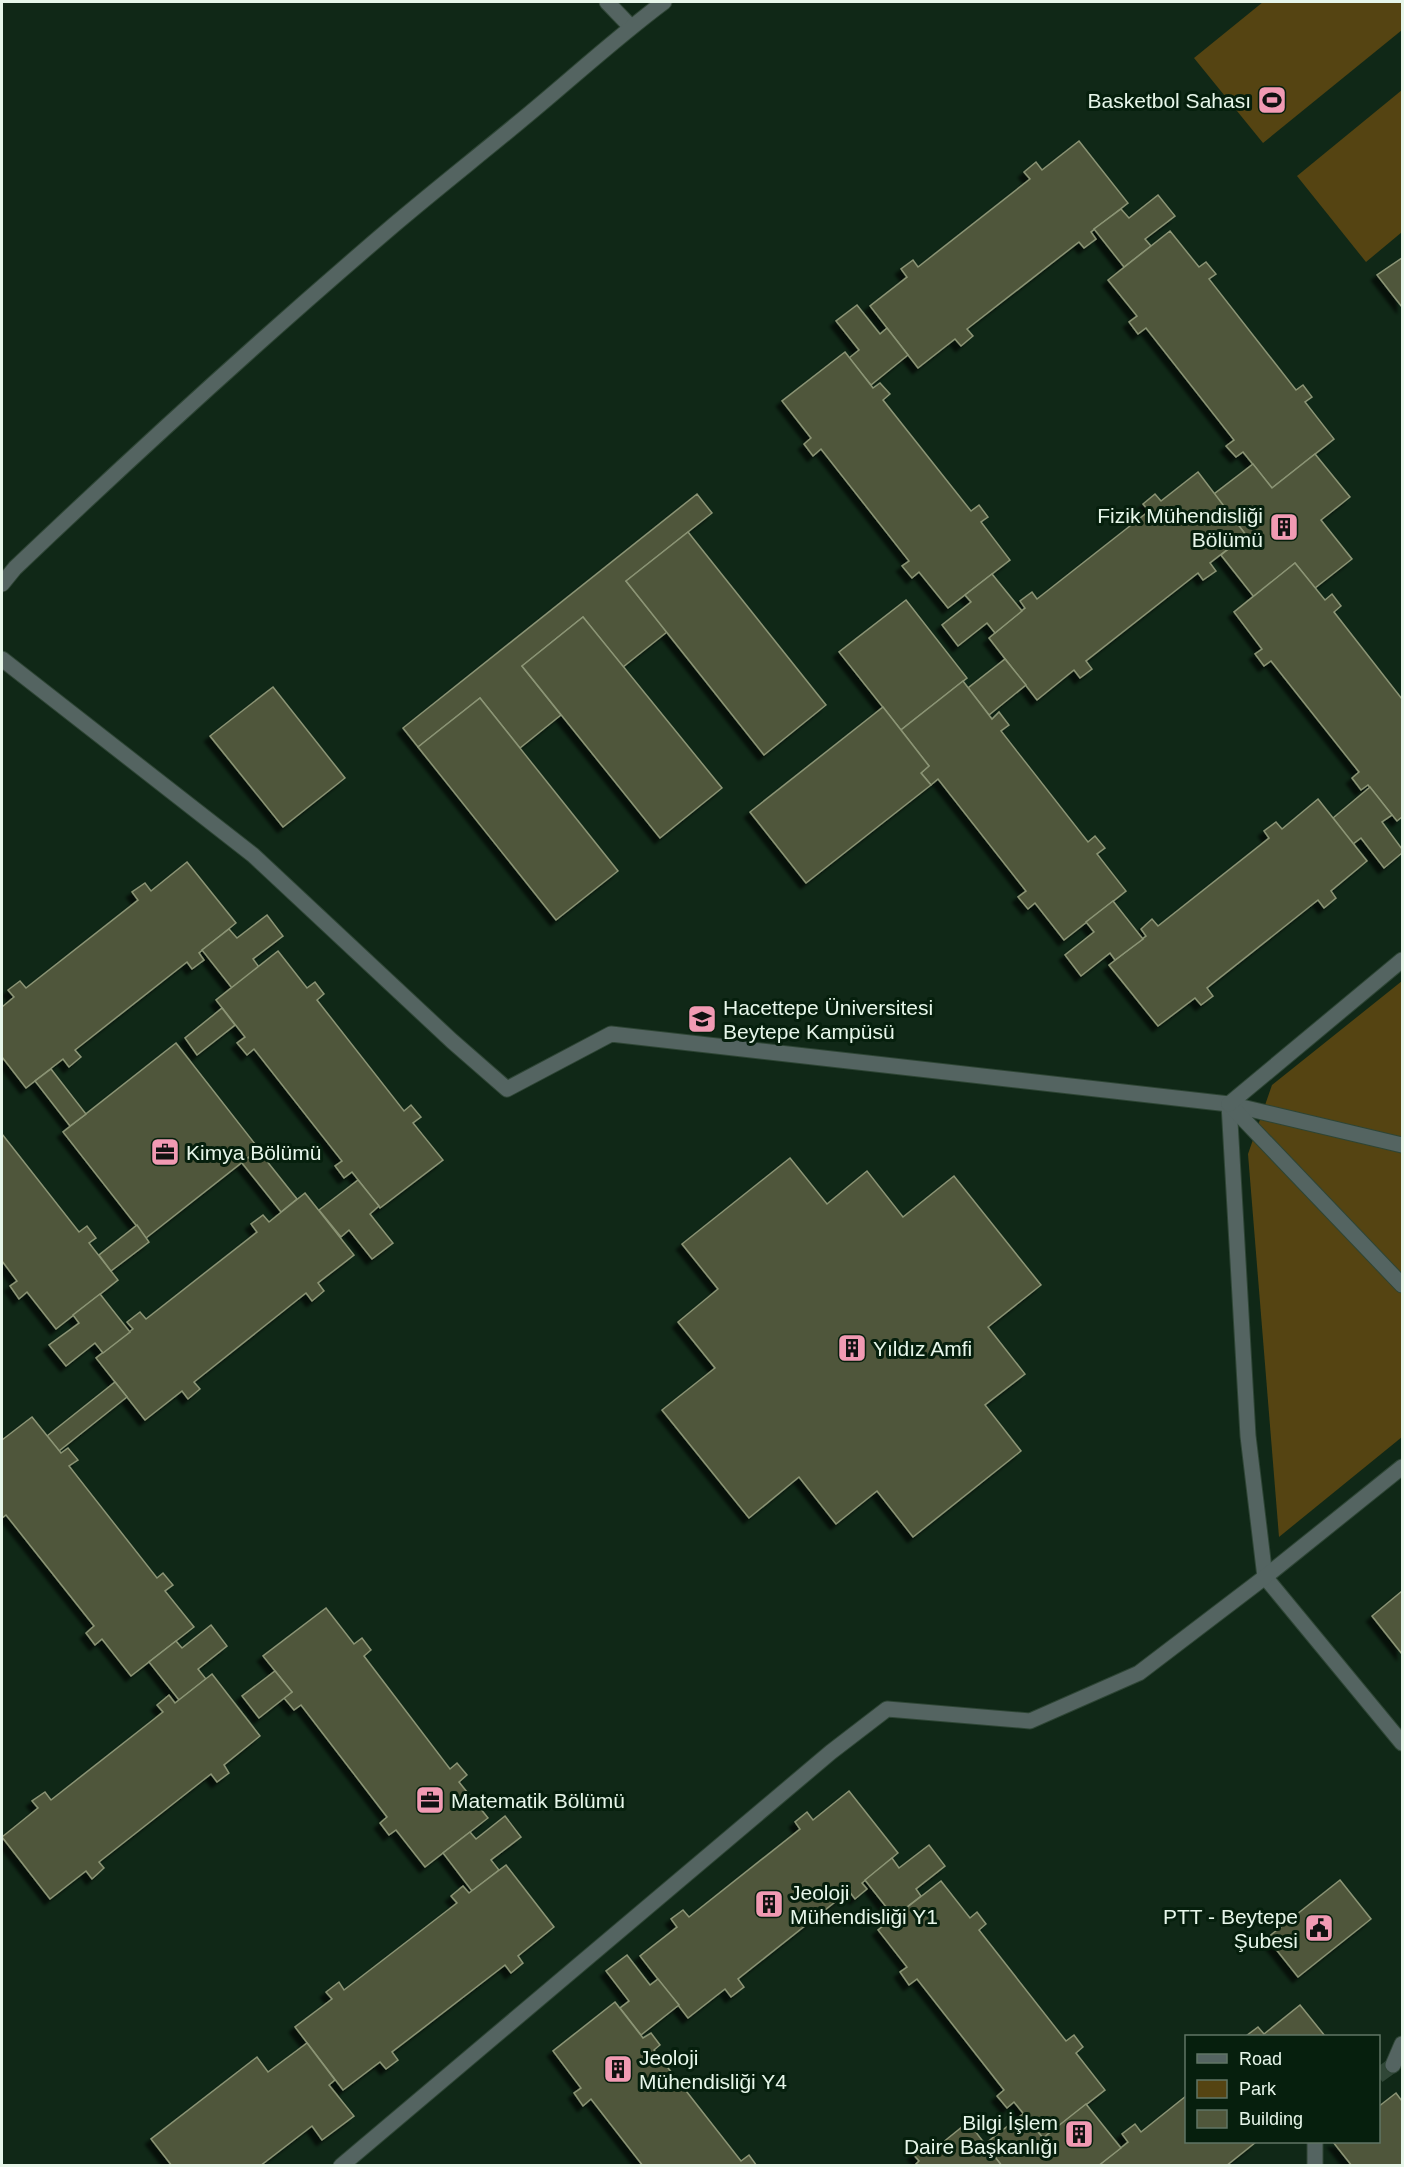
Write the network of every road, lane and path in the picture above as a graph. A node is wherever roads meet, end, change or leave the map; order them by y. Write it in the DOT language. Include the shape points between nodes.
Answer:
graph roads {
  1 [pos="607,2"];
  2 [pos="664,2"];
  3 [pos="631,27"];
  4 [pos="2,584"];
  5 [pos="2,659"];
  6 [pos="1402,960"];
  7 [pos="1229,1104"];
  8 [pos="1402,1145"];
  9 [pos="1402,1285"];
  10 [pos="1402,1467"];
  11 [pos="1265,1577"];
  12 [pos="1402,1743"];
  13 [pos="1402,2044"];
  14 [pos="1393,2065"];
  15 [pos="1315,2143"];
  16 [pos="340,2166"];
  17 [pos="1315,2166"];
  1 -- 3 [label="street"];
  2 -- 3 [label="street"];
  3 -- 4 [label="street" via="263,339 113,474"];
  5 -- 7 [label="street" via="253,855 507,1089 611,1034"];
  6 -- 7 [label="street"];
  7 -- 8 [label="street"];
  7 -- 9 [label="street"];
  7 -- 11 [label="street" via="1248,1436"];
  10 -- 11 [label="street"];
  11 -- 12 [label="street"];
  11 -- 16 [label="street" via="1139,1673 1029,1721 887,1709"];
  13 -- 14 [label="street"];
  15 -- 17 [label="street"];
}
